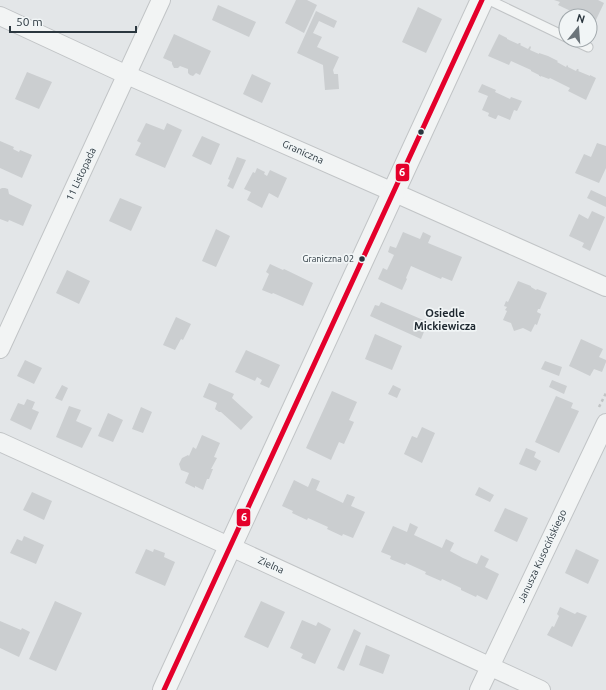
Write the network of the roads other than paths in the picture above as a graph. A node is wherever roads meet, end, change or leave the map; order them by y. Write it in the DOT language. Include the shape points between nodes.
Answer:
graph roads {
  1 [pos="161,0"];
  2 [pos="482,0"];
  3 [pos="489,0"];
  4 [pos="0,16"];
  5 [pos="558,33"];
  6 [pos="127,75"];
  7 [pos="393,192"];
  8 [pos="606,287"];
  9 [pos="0,349"];
  10 [pos="606,423"];
  11 [pos="0,442"];
  12 [pos="231,547"];
  13 [pos="490,667"];
  14 [pos="164,690"];
  15 [pos="479,690"];
  16 [pos="541,690"];
  1 -- 6 [label="street, 11 Listopada"];
  2 -- 7 [label="street"];
  3 -- 5 [label="lane"];
  4 -- 6 [label="street, Graniczna"];
  6 -- 7 [label="street, Graniczna"];
  6 -- 9 [label="street, 11 Listopada"];
  7 -- 8 [label="street, Graniczna"];
  7 -- 12 [label="street"];
  10 -- 13 [label="street, Janusza Kusocińskiego"];
  11 -- 12 [label="street, Zielna"];
  12 -- 13 [label="street, Zielna"];
  12 -- 14 [label="street"];
  13 -- 15 [label="street, Janusza Kusocińskiego"];
  13 -- 16 [label="street, Zielna"];
}
